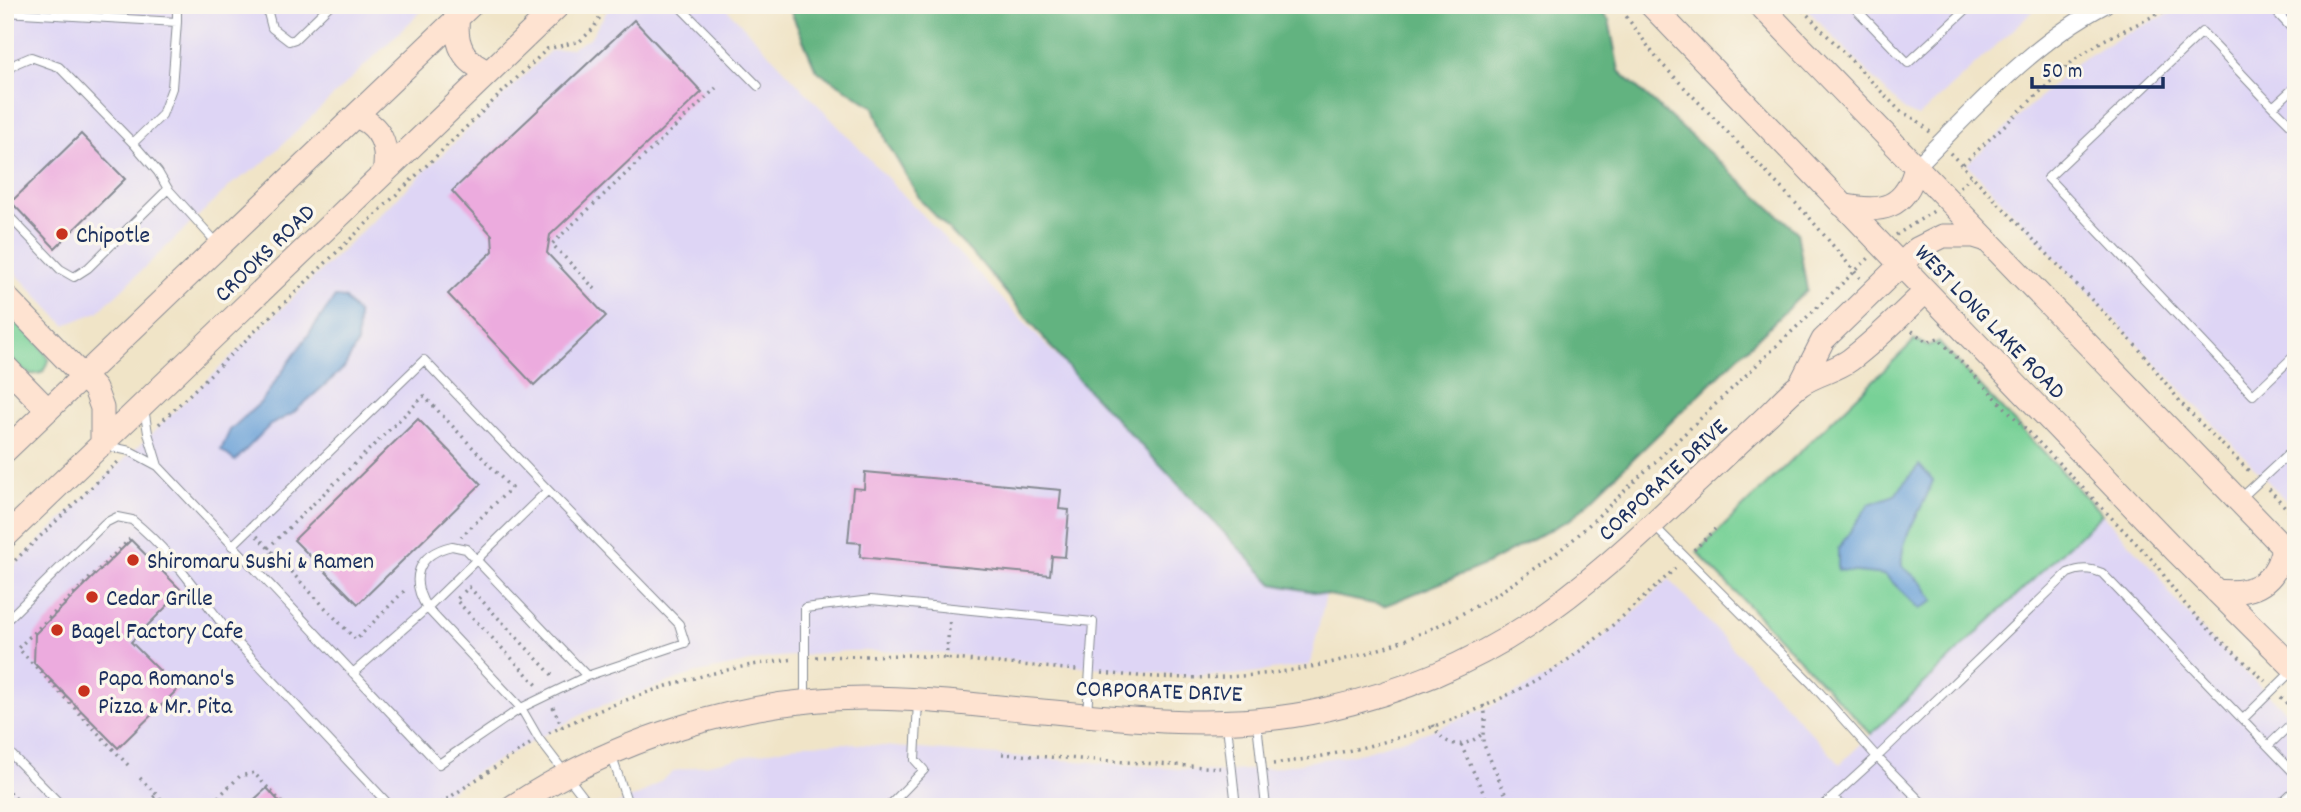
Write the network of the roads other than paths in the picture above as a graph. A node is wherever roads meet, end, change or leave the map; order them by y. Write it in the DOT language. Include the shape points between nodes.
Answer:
graph roads {
  1 [pos="73,5"];
  2 [pos="177,5"];
  3 [pos="266,5"];
  4 [pos="330,5"];
  5 [pos="559,5"];
  6 [pos="678,5"];
  7 [pos="1651,5"];
  8 [pos="1760,5"];
  9 [pos="1852,5"];
  10 [pos="1971,5"];
  11 [pos="2105,5"];
  12 [pos="2270,5"];
  13 [pos="465,11"];
  14 [pos="5,12"];
  15 [pos="72,15"];
  16 [pos="177,22"];
  17 [pos="2296,33"];
  18 [pos="489,72"];
  19 [pos="5,73"];
  20 [pos="758,86"];
  21 [pos="2296,86"];
  22 [pos="2273,107"];
  23 [pos="355,116"];
  24 [pos="2296,130"];
  25 [pos="132,143"];
  26 [pos="1916,166"];
  27 [pos="384,173"];
  28 [pos="168,189"];
  29 [pos="1842,205"];
  30 [pos="5,212"];
  31 [pos="1987,240"];
  32 [pos="219,245"];
  33 [pos="1900,264"];
  34 [pos="1926,291"];
  35 [pos="5,296"];
  36 [pos="2296,354"];
  37 [pos="5,366"];
  38 [pos="83,376"];
  39 [pos="1800,385"];
  40 [pos="144,405"];
  41 [pos="48,410"];
  42 [pos="102,445"];
  43 [pos="2296,447"];
  44 [pos="5,451"];
  45 [pos="158,466"];
  46 [pos="548,490"];
  47 [pos="2238,501"];
  48 [pos="1653,525"];
  49 [pos="5,537"];
  50 [pos="232,545"];
  51 [pos="2290,554"];
  52 [pos="476,559"];
  53 [pos="2216,591"];
  54 [pos="427,608"];
  55 [pos="5,622"];
  56 [pos="2295,668"];
  57 [pos="353,673"];
  58 [pos="587,676"];
  59 [pos="918,700"];
  60 [pos="805,702"];
  61 [pos="521,708"];
  62 [pos="1087,715"];
  63 [pos="2242,719"];
  64 [pos="2296,719"];
  65 [pos="1257,720"];
  66 [pos="1227,722"];
  67 [pos="2268,746"];
  68 [pos="5,748"];
  69 [pos="610,753"];
  70 [pos="1877,757"];
  71 [pos="565,775"];
  72 [pos="2296,775"];
  73 [pos="2296,789"];
  74 [pos="1833,797"];
  75 [pos="385,805"];
  76 [pos="63,807"];
  77 [pos="512,807"];
  78 [pos="591,807"];
  79 [pos="629,807"];
  80 [pos="888,807"];
  81 [pos="1236,807"];
  82 [pos="1266,807"];
  83 [pos="1822,807"];
  84 [pos="1843,807"];
  85 [pos="1926,807"];
  86 [pos="2277,807"];
  1 -- 15 [label="lane"];
  2 -- 16 [label="lane"];
  3 -- 4 [label="lane" via="272,28 289,41"];
  5 -- 18 [label="main road, CROOKS ROAD"];
  6 -- 20 [label="lane"];
  7 -- 29 [label="main road, WEST LONG LAKE ROAD"];
  8 -- 26 [label="main road"];
  9 -- 10 [label="lane" via="1908,63"];
  11 -- 26 [label="street" via="2025,63"];
  12 -- 17 [label="lane"];
  13 -- 18 [label="main road" via="458,40 465,58"];
  13 -- 23 [label="main road, CROOKS ROAD"];
  14 -- 15 [label="lane"];
  15 -- 16 [label="lane"];
  16 -- 25 [label="lane" via="169,97 162,115"];
  18 -- 27 [label="main road, CROOKS ROAD"];
  19 -- 25 [label="lane" via="31,57 60,67"];
  21 -- 22 [label="lane"];
  22 -- 24 [label="lane"];
  22 -- 36 [label="lane" via="2202,32 2048,178 2253,395"];
  23 -- 27 [label="main road" via="370,123 381,136 387,157"];
  23 -- 32 [label="main road, CROOKS ROAD"];
  25 -- 28 [label="lane"];
  26 -- 29 [label="main road" via="1907,192 1889,206 1860,209"];
  26 -- 31 [label="main road"];
  27 -- 40 [label="main road, CROOKS ROAD"];
  28 -- 30 [label="lane" via="74,277 60,269"];
  28 -- 32 [label="lane"];
  29 -- 33 [label="main road, WEST LONG LAKE ROAD"];
  31 -- 33 [label="main road, CORPORATE DRIVE" via="1943,236"];
  31 -- 47 [label="main road"];
  32 -- 38 [label="main road, CROOKS ROAD"];
  33 -- 34 [label="main road, WEST LONG LAKE ROAD"];
  33 -- 39 [label="main road, CORPORATE DRIVE" via="1823,340"];
  34 -- 39 [label="main road, CORPORATE DRIVE" via="1848,362"];
  34 -- 53 [label="main road, WEST LONG LAKE ROAD"];
  35 -- 38 [label="main road"];
  37 -- 41 [label="main road"];
  38 -- 41 [label="main road, CROOKS ROAD"];
  38 -- 42 [label="main road" via="95,389 102,408"];
  39 -- 48 [label="main road, CORPORATE DRIVE"];
  40 -- 42 [label="main road, CROOKS ROAD"];
  40 -- 45 [label="lane"];
  41 -- 44 [label="main road, CROOKS ROAD"];
  42 -- 45 [label="lane" via="130,451"];
  42 -- 49 [label="main road, CROOKS ROAD"];
  43 -- 47 [label="lane"];
  45 -- 50 [label="lane"];
  46 -- 50 [label="lane" via="424,360"];
  46 -- 52 [label="lane"];
  46 -- 58 [label="lane" via="680,624 685,643"];
  47 -- 51 [label="main road"];
  48 -- 65 [label="main road, CORPORATE DRIVE" via="1543,618 1467,662 1374,697 1321,711"];
  48 -- 70 [label="lane" via="1803,675"];
  50 -- 57 [label="lane"];
  51 -- 53 [label="main road" via="2261,586 2235,593"];
  52 -- 54 [label="lane"];
  52 -- 54 [label="lane" via="452,546 426,562 416,575 416,584"];
  52 -- 58 [label="lane"];
  53 -- 56 [label="main road, WEST LONG LAKE ROAD"];
  54 -- 57 [label="lane"];
  54 -- 61 [label="lane"];
  55 -- 75 [label="lane" via="105,523 117,517 132,520"];
  56 -- 63 [label="lane"];
  57 -- 61 [label="lane" via="439,764"];
  58 -- 61 [label="lane"];
  59 -- 60 [label="main road, CORPORATE DRIVE"];
  59 -- 62 [label="main road, CORPORATE DRIVE"];
  59 -- 80 [label="lane" via="915,760 924,770"];
  60 -- 62 [label="lane" via="805,608 871,600 1093,622"];
  60 -- 69 [label="main road, CORPORATE DRIVE" via="718,718"];
  61 -- 71 [label="lane"];
  62 -- 66 [label="main road, CORPORATE DRIVE"];
  63 -- 67 [label="lane"];
  63 -- 70 [label="lane" via="2102,573 2079,569 2068,573"];
  64 -- 67 [label="lane"];
  65 -- 66 [label="main road, CORPORATE DRIVE"];
  65 -- 82 [label="lane"];
  66 -- 81 [label="lane"];
  67 -- 72 [label="lane"];
  68 -- 76 [label="lane"];
  69 -- 71 [label="main road, CORPORATE DRIVE"];
  69 -- 79 [label="lane"];
  70 -- 74 [label="lane"];
  70 -- 85 [label="lane"];
  71 -- 77 [label="main road, CORPORATE DRIVE"];
  71 -- 78 [label="lane"];
  73 -- 86 [label="lane"];
  74 -- 83 [label="lane"];
  74 -- 84 [label="lane"];
}
